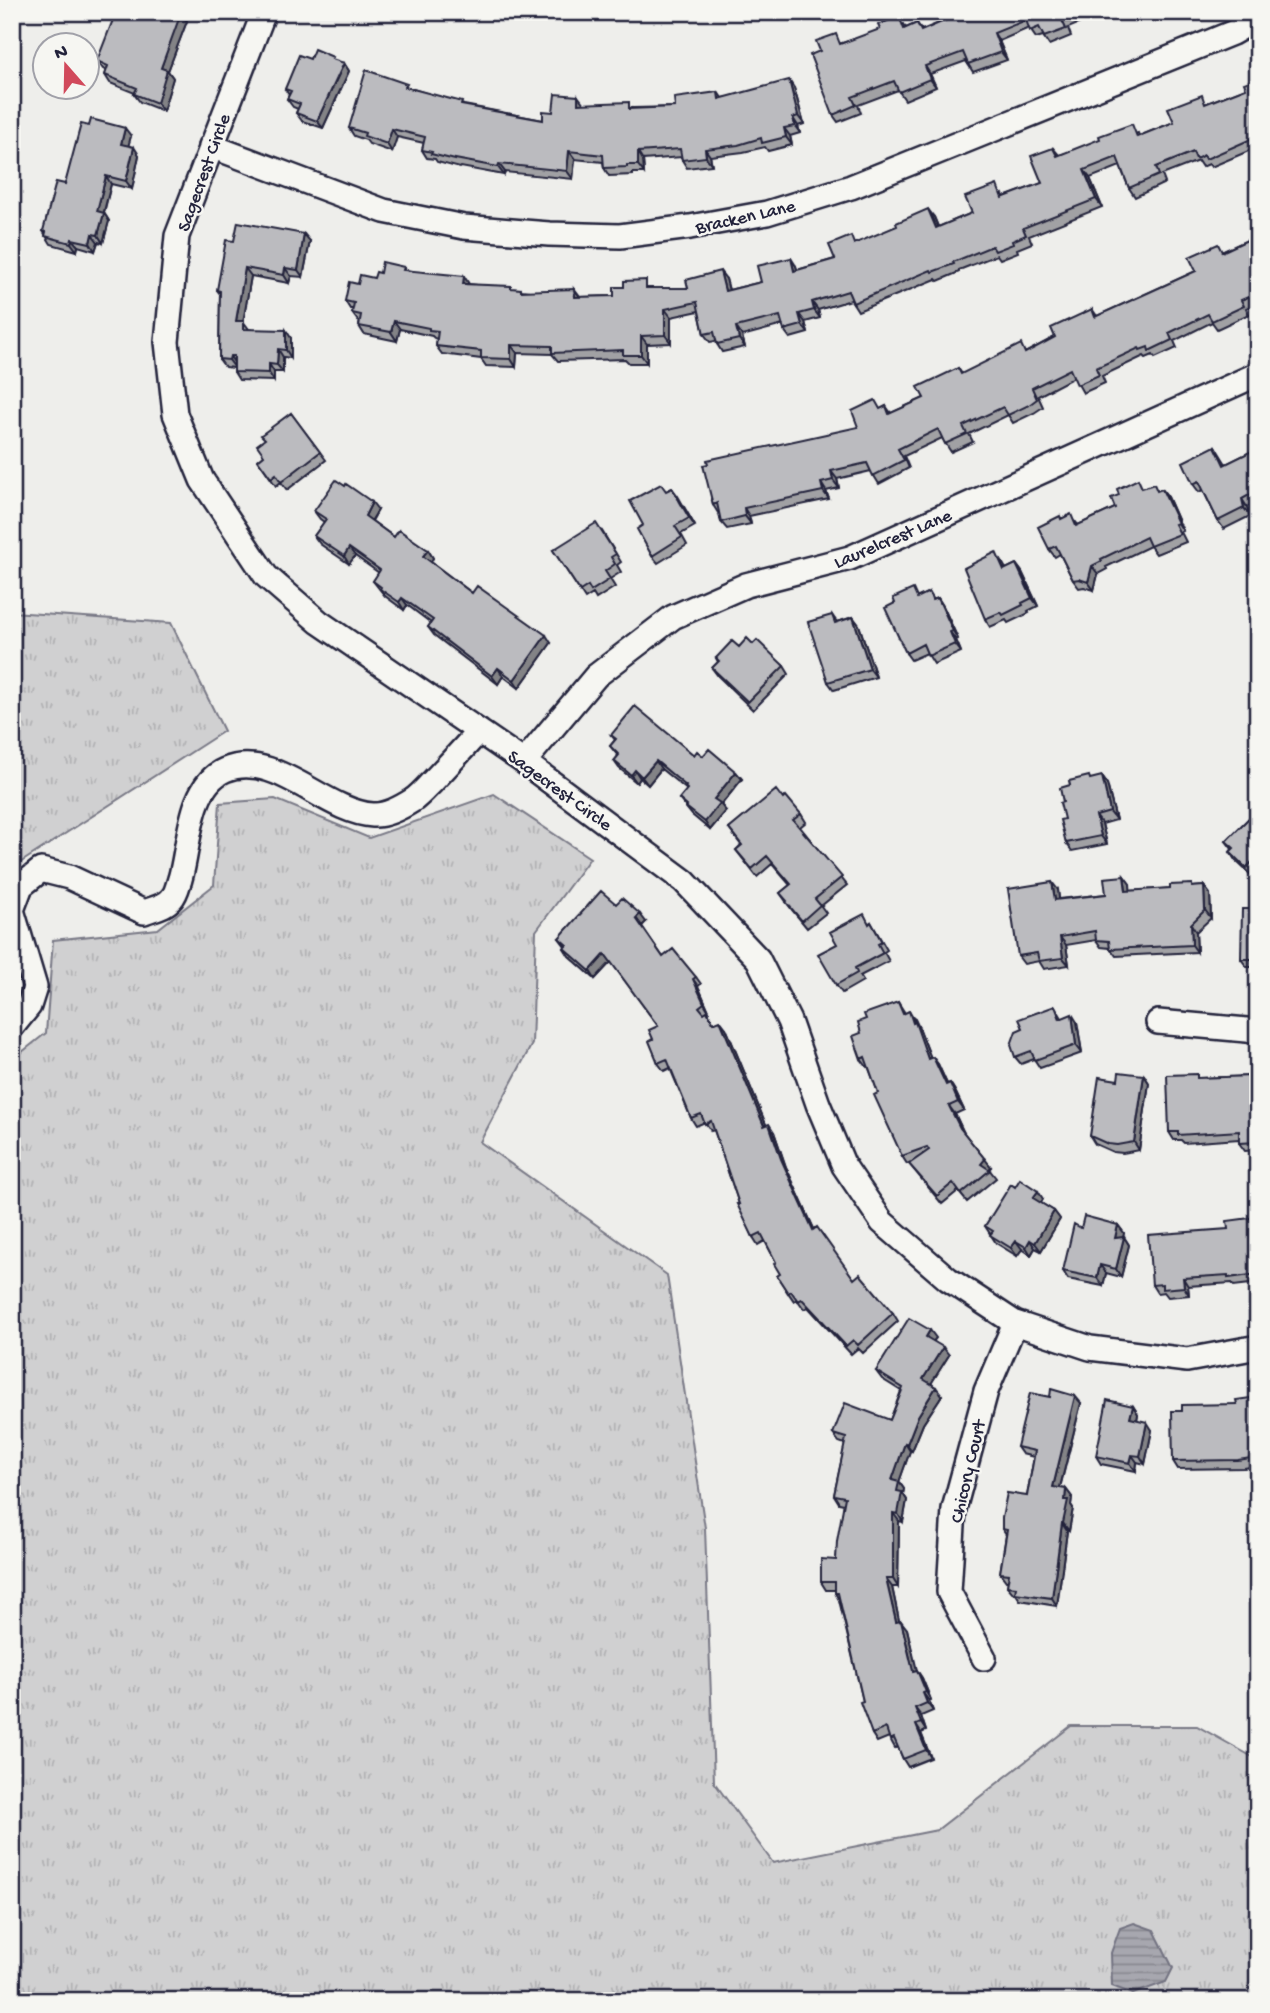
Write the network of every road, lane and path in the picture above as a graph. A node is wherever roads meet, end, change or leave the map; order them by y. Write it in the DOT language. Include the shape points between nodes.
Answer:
graph roads {
  1 [pos="264,12"];
  2 [pos="1258,18"];
  3 [pos="211,146"];
  4 [pos="1258,374"];
  5 [pos="480,731"];
  6 [pos="524,762"];
  7 [pos="12,910"];
  8 [pos="1158,1022"];
  9 [pos="12,1027"];
  10 [pos="1258,1031"];
  11 [pos="1015,1323"];
  12 [pos="1258,1347"];
  13 [pos="984,1658"];
  1 -- 3 [label="street, Sagecrest Circle"];
  2 -- 3 [label="street, Bracken Lane" via="851,187 767,213 621,236 464,227 384,211"];
  3 -- 5 [label="street, Sagecrest Circle" via="177,236 167,342 175,414 202,480 266,576 319,622"];
  4 -- 6 [label="street, Laurelcrest Lane" via="850,558 746,585 673,617 596,676"];
  5 -- 6 [label="street, Sagecrest Circle"];
  5 -- 7 [label="street" via="415,799 374,815 348,809 254,765 222,771 201,792 174,897 163,905 144,912 69,877 41,870 21,886"];
  6 -- 11 [label="street, Sagecrest Circle" via="684,881 758,959 789,1021 844,1166 883,1222 948,1279"];
  7 -- 9 [label="street" via="34,987 29,1006"];
  8 -- 10 [label="street"];
  11 -- 12 [label="street, Sagecrest Circle" via="1090,1348 1144,1356 1186,1360"];
  11 -- 13 [label="street, Chicory Court" via="986,1391 954,1509 949,1592"];
}
